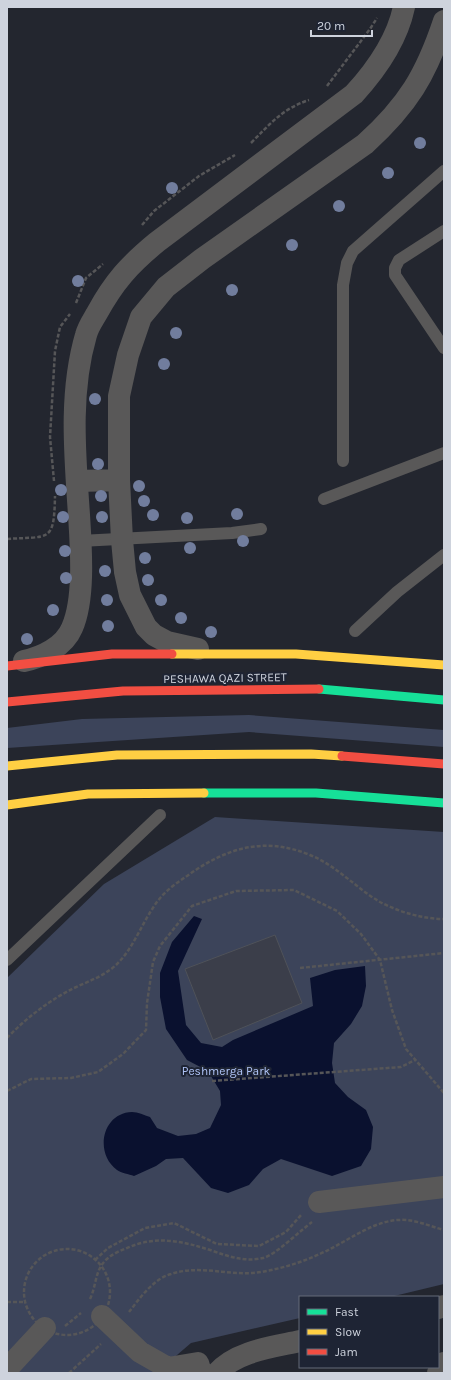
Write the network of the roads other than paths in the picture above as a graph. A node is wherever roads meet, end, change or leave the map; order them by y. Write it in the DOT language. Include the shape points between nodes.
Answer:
graph roads {
  1 [pos="404,7"];
  2 [pos="444,21"];
  3 [pos="444,171"];
  4 [pos="444,231"];
  5 [pos="444,348"];
  6 [pos="444,453"];
  7 [pos="343,461"];
  8 [pos="119,480"];
  9 [pos="77,481"];
  10 [pos="324,499"];
  11 [pos="261,529"];
  12 [pos="122,540"];
  13 [pos="80,541"];
  14 [pos="444,555"];
  15 [pos="355,631"];
  16 [pos="257,653"];
  17 [pos="7,665"];
  18 [pos="444,665"];
  19 [pos="444,700"];
  20 [pos="7,702"];
  21 [pos="444,764"];
  22 [pos="7,766"];
  23 [pos="444,804"];
  24 [pos="7,805"];
  25 [pos="160,815"];
  26 [pos="7,960"];
  27 [pos="444,1187"];
  28 [pos="318,1210"];
  29 [pos="51,1333"];
  30 [pos="299,1341"];
  31 [pos="444,1363"];
  32 [pos="7,1369"];
  33 [pos="148,1373"];
  34 [pos="201,1373"];
  35 [pos="217,1373"];
  36 [pos="438,1373"];
  1 -- 9 [label="street" via="401,21 391,41 368,79 354,94 157,242 131,264 107,295 86,332 78,364 75,400"];
  2 -- 8 [label="street" via="424,72 409,98 389,122 365,144 166,287 141,317 128,355 119,396"];
  3 -- 7 [label="lane" via="352,251 347,262 342,299"];
  4 -- 5 [label="lane" via="398,260 395,275"];
  6 -- 10 [label="lane"];
  8 -- 9 [label="street"];
  8 -- 12 [label="street"];
  9 -- 13 [label="street"];
  11 -- 12 [label="lane"];
  12 -- 13 [label="lane"];
  12 -- 16 [label="street" via="130,595 146,627 154,635 186,647"];
  13 -- 17 [label="street" via="81,578 78,606 72,628 58,646 29,660"];
  14 -- 15 [label="lane" via="397,592"];
  16 -- 17 [label="main road" via="112,654"];
  16 -- 18 [label="main road"];
  19 -- 20 [label="main road, PESHAWA QAZI STREET" via="317,689 123,691"];
  21 -- 22 [label="main road" via="311,754 117,755"];
  23 -- 24 [label="main road" via="308,793 88,794"];
  25 -- 26 [label="lane"];
  27 -- 28 [label="street"];
  29 -- 32 [label="street"];
  30 -- 35 [label="street" via="243,1356"];
  31 -- 36 [label="street"];
  33 -- 34 [label="street" via="99,1320 140,1352 168,1368 198,1363"];
}
